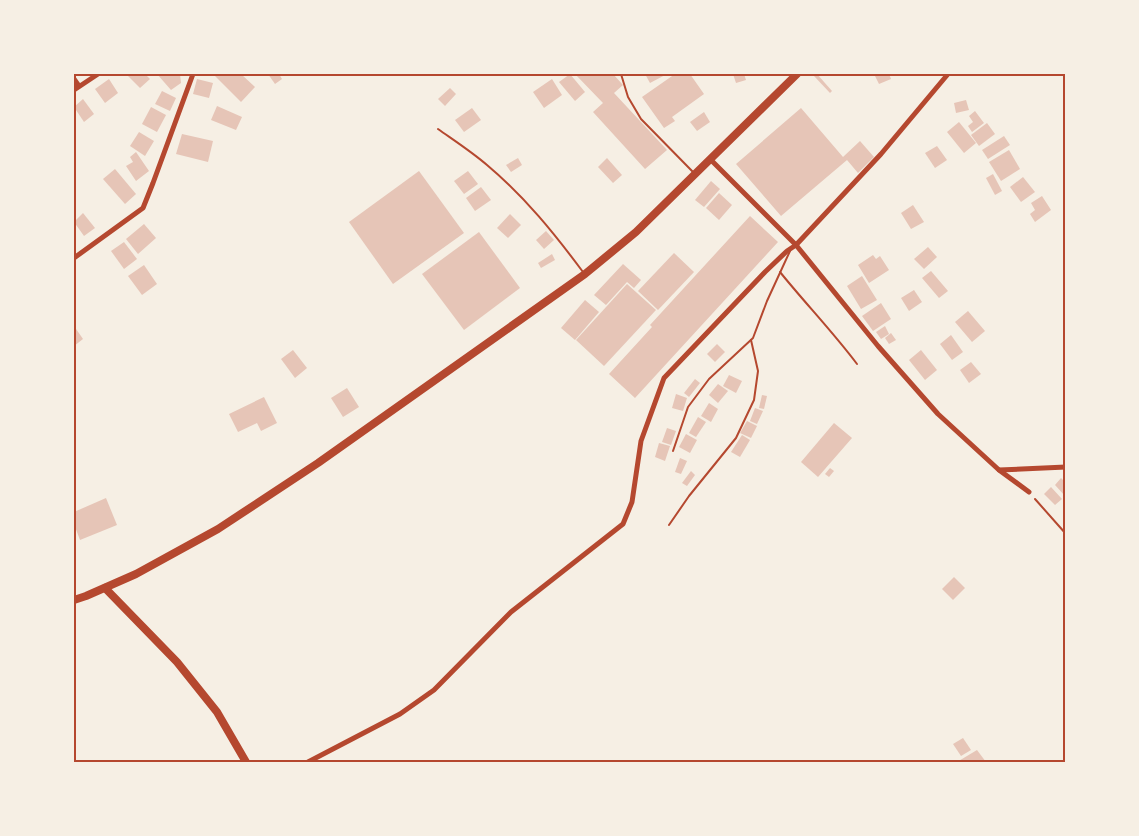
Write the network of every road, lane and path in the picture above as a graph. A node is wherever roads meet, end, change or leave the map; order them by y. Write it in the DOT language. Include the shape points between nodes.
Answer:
graph roads {
  1 [pos="98,74"];
  2 [pos="193,74"];
  3 [pos="621,74"];
  4 [pos="797,74"];
  5 [pos="948,74"];
  6 [pos="74,79"];
  7 [pos="80,86"];
  8 [pos="74,90"];
  9 [pos="438,129"];
  10 [pos="710,159"];
  11 [pos="695,174"];
  12 [pos="793,247"];
  13 [pos="74,258"];
  14 [pos="780,272"];
  15 [pos="585,274"];
  16 [pos="751,340"];
  17 [pos="857,364"];
  18 [pos="674,451"];
  19 [pos="1065,467"];
  20 [pos="999,470"];
  21 [pos="1029,492"];
  22 [pos="669,525"];
  23 [pos="1065,534"];
  24 [pos="105,588"];
  25 [pos="74,600"];
  26 [pos="246,762"];
  27 [pos="308,762"];
  1 -- 7 [label="street"];
  2 -- 13 [label="street" via="143,208"];
  3 -- 11 [label="lane" via="641,119"];
  4 -- 10 [label="main road"];
  5 -- 12 [label="street" via="881,154"];
  6 -- 7 [label="street"];
  7 -- 8 [label="street"];
  9 -- 15 [label="lane" via="487,165 530,206"];
  10 -- 11 [label="main road"];
  10 -- 12 [label="street"];
  11 -- 15 [label="main road" via="636,232"];
  12 -- 14 [label="lane"];
  12 -- 20 [label="street" via="931,405"];
  12 -- 27 [label="street" via="664,378 641,441 632,502 623,524 511,612 434,690 400,714"];
  14 -- 16 [label="lane"];
  14 -- 17 [label="lane"];
  15 -- 24 [label="main road" via="262,501 175,553"];
  16 -- 18 [label="lane" via="709,379 688,407"];
  16 -- 22 [label="lane" via="758,371 754,400 736,438"];
  19 -- 20 [label="street"];
  20 -- 21 [label="street"];
  21 -- 23 [label="path"];
  24 -- 25 [label="main road"];
  24 -- 26 [label="main road" via="177,662 217,712"];
}
